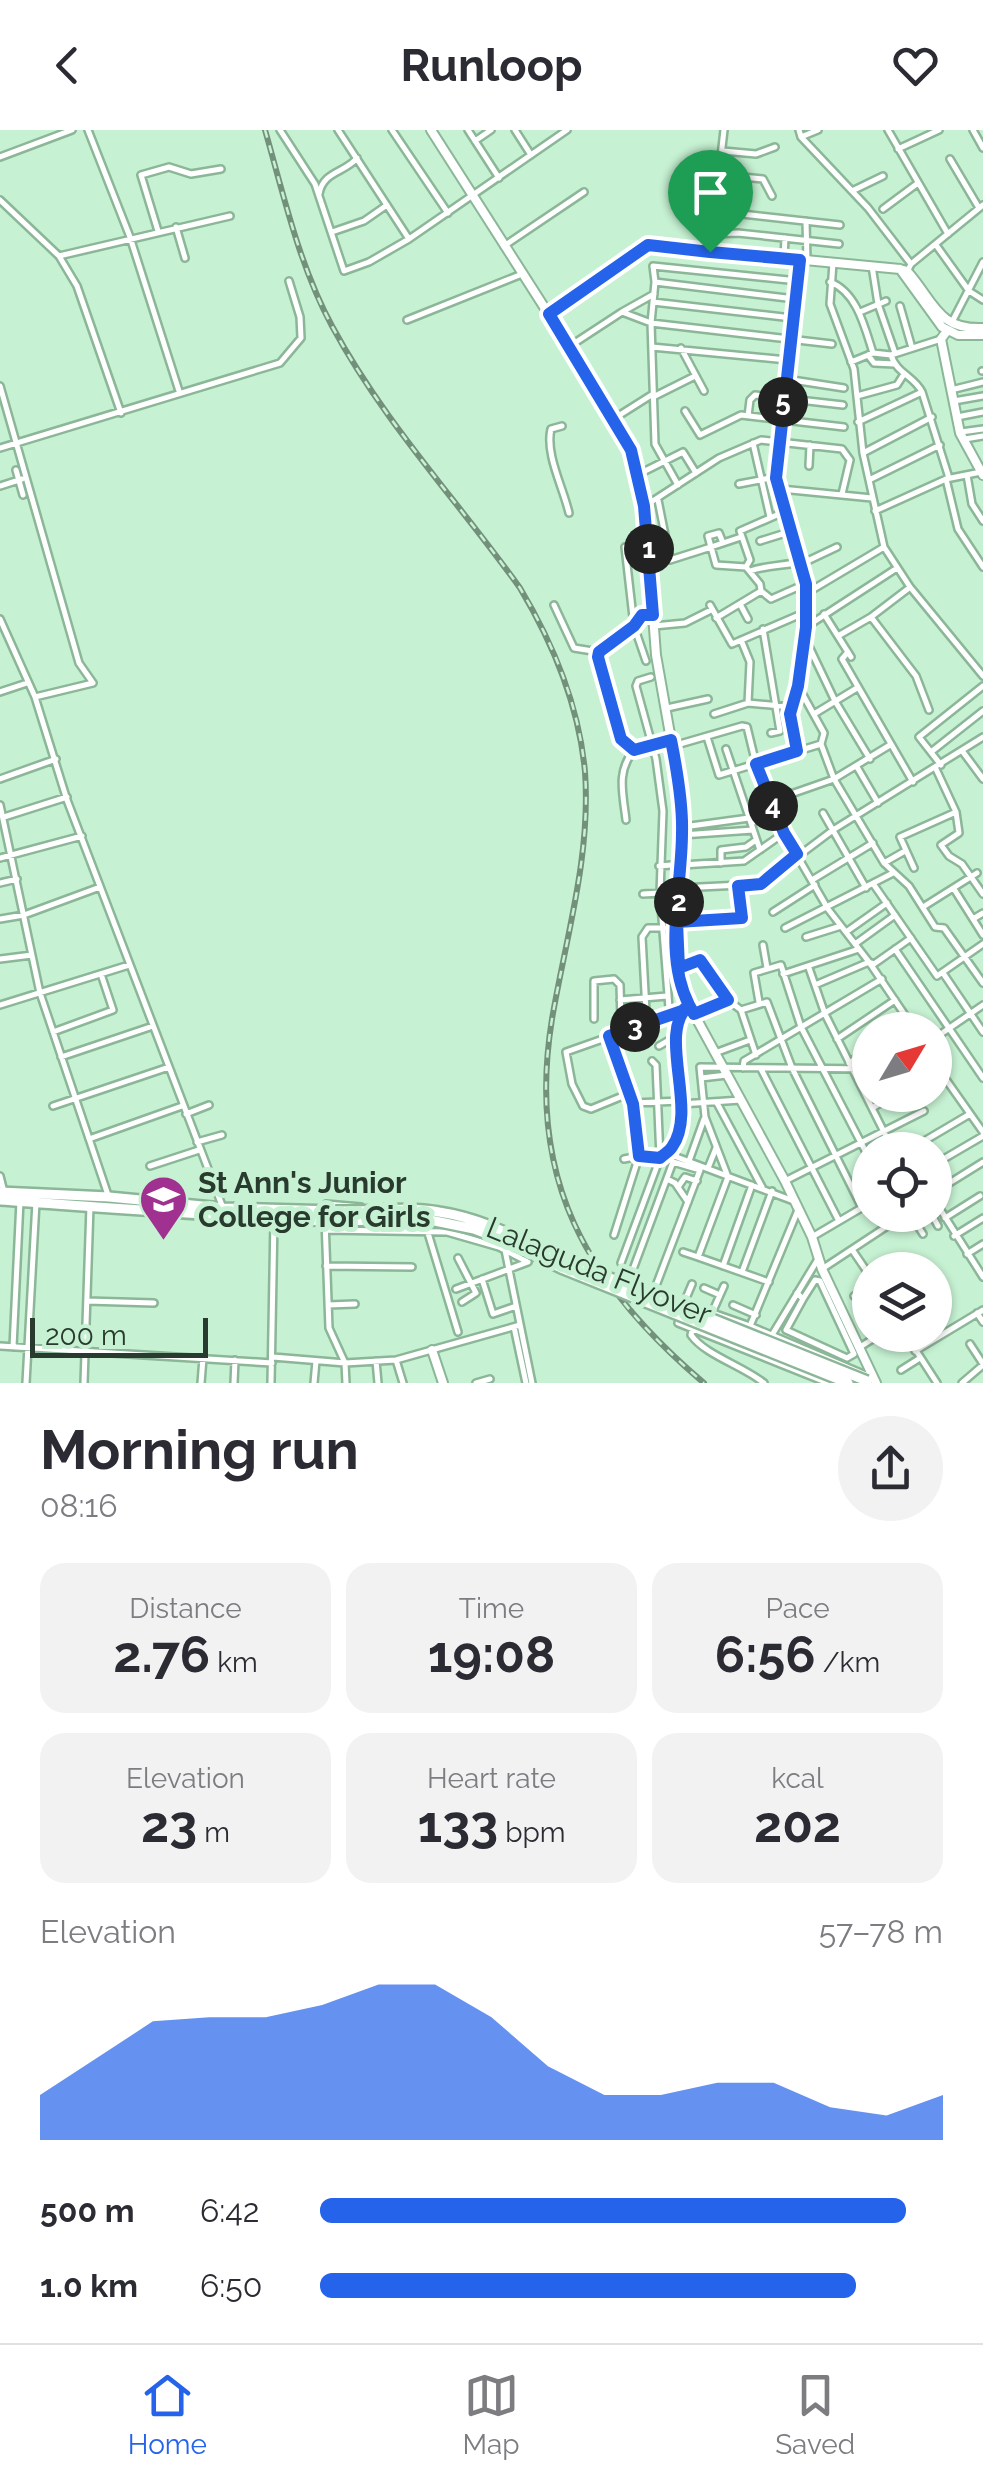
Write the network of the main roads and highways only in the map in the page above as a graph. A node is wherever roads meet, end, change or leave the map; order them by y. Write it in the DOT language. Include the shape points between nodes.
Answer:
graph roads {
  1 [pos="432,130"];
  2 [pos="549,314"];
  3 [pos="946,331"];
  4 [pos="983,332"];
  5 [pos="981,470"];
  6 [pos="1,1195"];
  7 [pos="175,1208"];
  8 [pos="330,1220"];
  9 [pos="432,1350"];
  10 [pos="872,1381"];
  11 [pos="442,1383"];
  12 [pos="848,1383"];
  1 -- 2 [label="main road"];
  2 -- 3 [label="main road" via="648,245 905,270"];
  2 -- 10 [label="main road" via="615,418 638,475 682,831 677,922 685,1008 785,1181"];
  3 -- 4 [label="main road"];
  3 -- 5 [label="main road" via="961,436"];
  6 -- 7 [label="main road" via="109,1197"];
  6 -- 7 [label="main road"];
  7 -- 8 [label="main road"];
  7 -- 8 [label="main road, Lalaguda Flyover" via="316,1212"];
  8 -- 10 [label="main road, Lalaguda Flyover, bridge" via="426,1210 477,1221"];
  8 -- 12 [label="main road, Lalaguda Flyover, bridge" via="424,1219 474,1229"];
  9 -- 11 [label="main road"];
}
